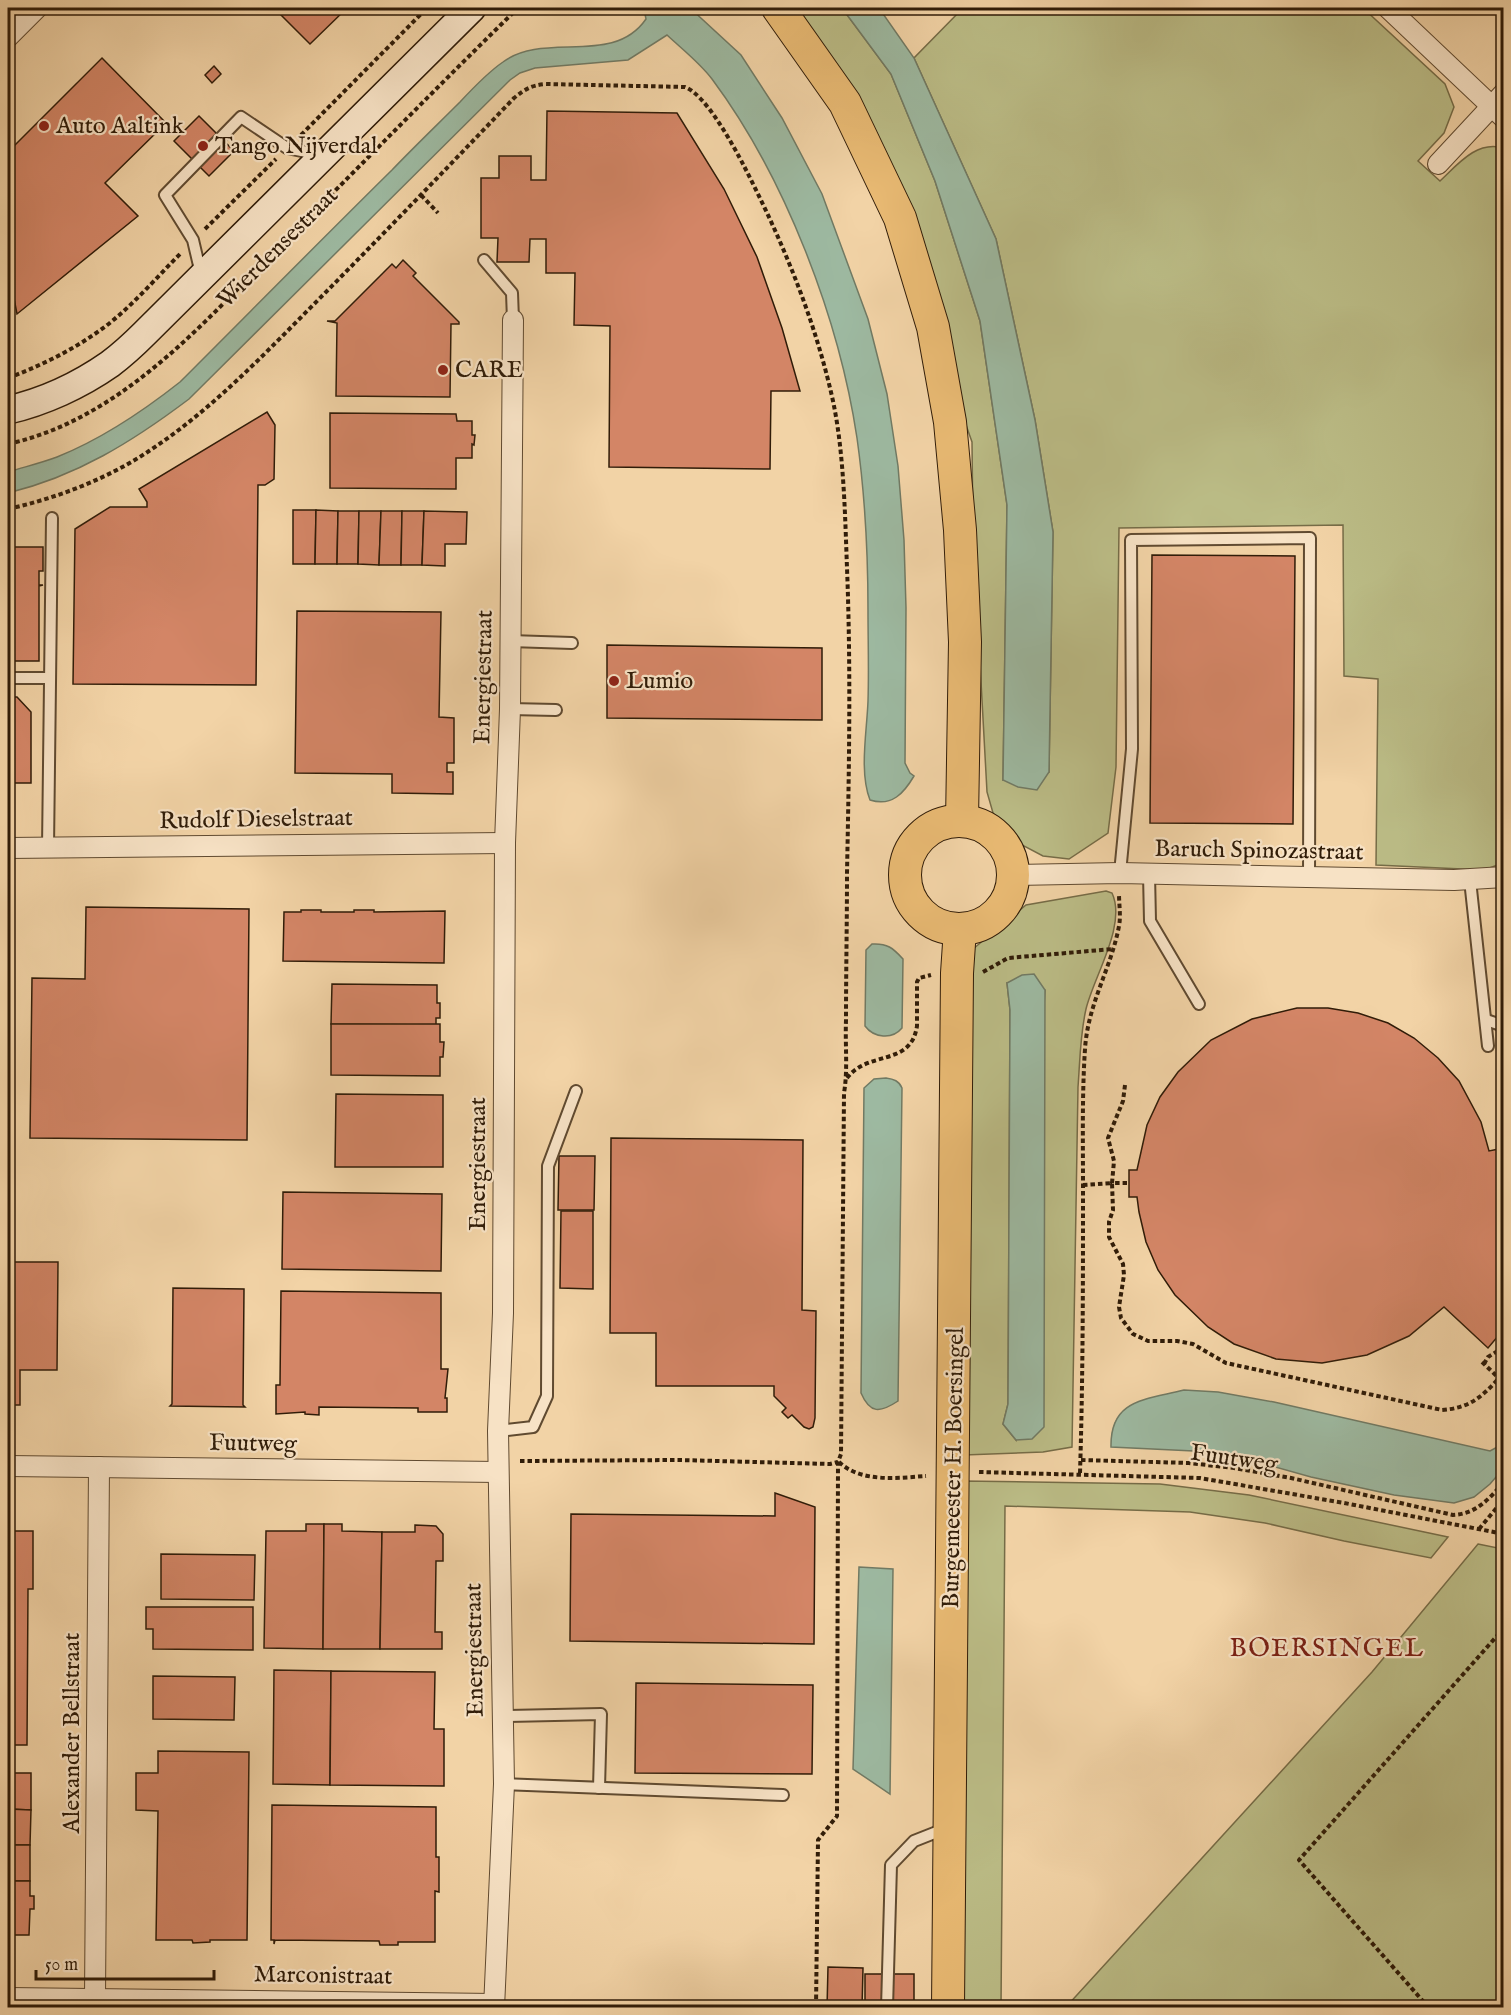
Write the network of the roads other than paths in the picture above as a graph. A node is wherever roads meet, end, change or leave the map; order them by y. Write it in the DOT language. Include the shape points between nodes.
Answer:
graph roads {
  1 [pos="37,8"];
  2 [pos="472,8"];
  3 [pos="778,8"];
  4 [pos="1388,8"];
  5 [pos="8,37"];
  6 [pos="1499,106"];
  7 [pos="324,156"];
  8 [pos="1438,164"];
  9 [pos="484,260"];
  10 [pos="202,277"];
  11 [pos="513,320"];
  12 [pos="8,410"];
  13 [pos="52,519"];
  14 [pos="510,641"];
  15 [pos="572,643"];
  16 [pos="8,678"];
  17 [pos="50,678"];
  18 [pos="510,709"];
  19 [pos="556,710"];
  20 [pos="962,821"];
  21 [pos="505,843"];
  22 [pos="8,848"];
  23 [pos="48,848"];
  24 [pos="1119,873"];
  25 [pos="1149,874"];
  26 [pos="1013,875"];
  27 [pos="1503,877"];
  28 [pos="1309,878"];
  29 [pos="1470,880"];
  30 [pos="960,929"];
  31 [pos="1199,1004"];
  32 [pos="1486,1020"];
  33 [pos="1503,1026"];
  34 [pos="1488,1046"];
  35 [pos="576,1090"];
  36 [pos="498,1431"];
  37 [pos="8,1466"];
  38 [pos="99,1467"];
  39 [pos="498,1467"];
  40 [pos="501,1716"];
  41 [pos="504,1784"];
  42 [pos="599,1788"];
  43 [pos="783,1795"];
  44 [pos="950,1827"];
  45 [pos="8,1998"];
  46 [pos="95,1998"];
  47 [pos="494,2006"];
  48 [pos="887,2007"];
  49 [pos="948,2007"];
  1 -- 5 [label="street"];
  2 -- 7 [label="street, Wierdensestraat"];
  3 -- 20 [label="main road" via="845,103 900,218 933,327 950,422 960,530 965,642"];
  4 -- 6 [label="street"];
  6 -- 8 [label="street"];
  7 -- 10 [label="street, Wierdensestraat"];
  7 -- 10 [label="lane" via="287,148 241,117 165,195 194,240"];
  9 -- 11 [label="lane" via="512,293"];
  10 -- 12 [label="street, Wierdensestraat" via="111,363 56,393"];
  11 -- 14 [label="street, Energiestraat"];
  13 -- 17 [label="lane"];
  14 -- 15 [label="lane"];
  14 -- 18 [label="street, Energiestraat"];
  16 -- 17 [label="lane"];
  17 -- 23 [label="lane"];
  18 -- 19 [label="lane"];
  18 -- 21 [label="street, Energiestraat"];
  20 -- 26 [label="main road" via="982,826 999,838 1012,862"];
  20 -- 30 [label="main road" via="927,831 911,850 905,874 910,898 926,917 948,928"];
  21 -- 23 [label="street, Rudolf Dieselstraat"];
  21 -- 36 [label="street, Energiestraat" via="503,1313"];
  22 -- 23 [label="street, Rudolf Dieselstraat"];
  24 -- 25 [label="street, Baruch Spinozastraat"];
  24 -- 26 [label="street, Baruch Spinozastraat"];
  24 -- 28 [label="lane" via="1132,749 1131,540 1310,538"];
  25 -- 28 [label="street, Baruch Spinozastraat"];
  25 -- 31 [label="lane" via="1150,921"];
  26 -- 30 [label="main road" via="1006,902 998,913 980,924"];
  27 -- 29 [label="street, Baruch Spinozastraat"];
  28 -- 29 [label="street, Baruch Spinozastraat"];
  29 -- 32 [label="lane"];
  30 -- 44 [label="main road, Burgemeester H. Boersingel"];
  32 -- 33 [label="lane"];
  32 -- 34 [label="lane"];
  35 -- 36 [label="lane" via="548,1166 547,1396 533,1427"];
  36 -- 39 [label="street, Energiestraat"];
  37 -- 38 [label="street, Fuutweg"];
  38 -- 39 [label="street, Fuutweg"];
  38 -- 46 [label="street, Alexander Bellstraat"];
  39 -- 40 [label="street, Energiestraat"];
  40 -- 41 [label="street, Energiestraat"];
  40 -- 42 [label="lane" via="601,1714"];
  41 -- 42 [label="lane"];
  41 -- 47 [label="street, Energiestraat"];
  42 -- 43 [label="lane"];
  44 -- 48 [label="lane" via="914,1841 891,1865"];
  44 -- 49 [label="main road, Burgemeester H. Boersingel"];
  45 -- 46 [label="street, Marconistraat"];
  46 -- 47 [label="street, Marconistraat"];
}
